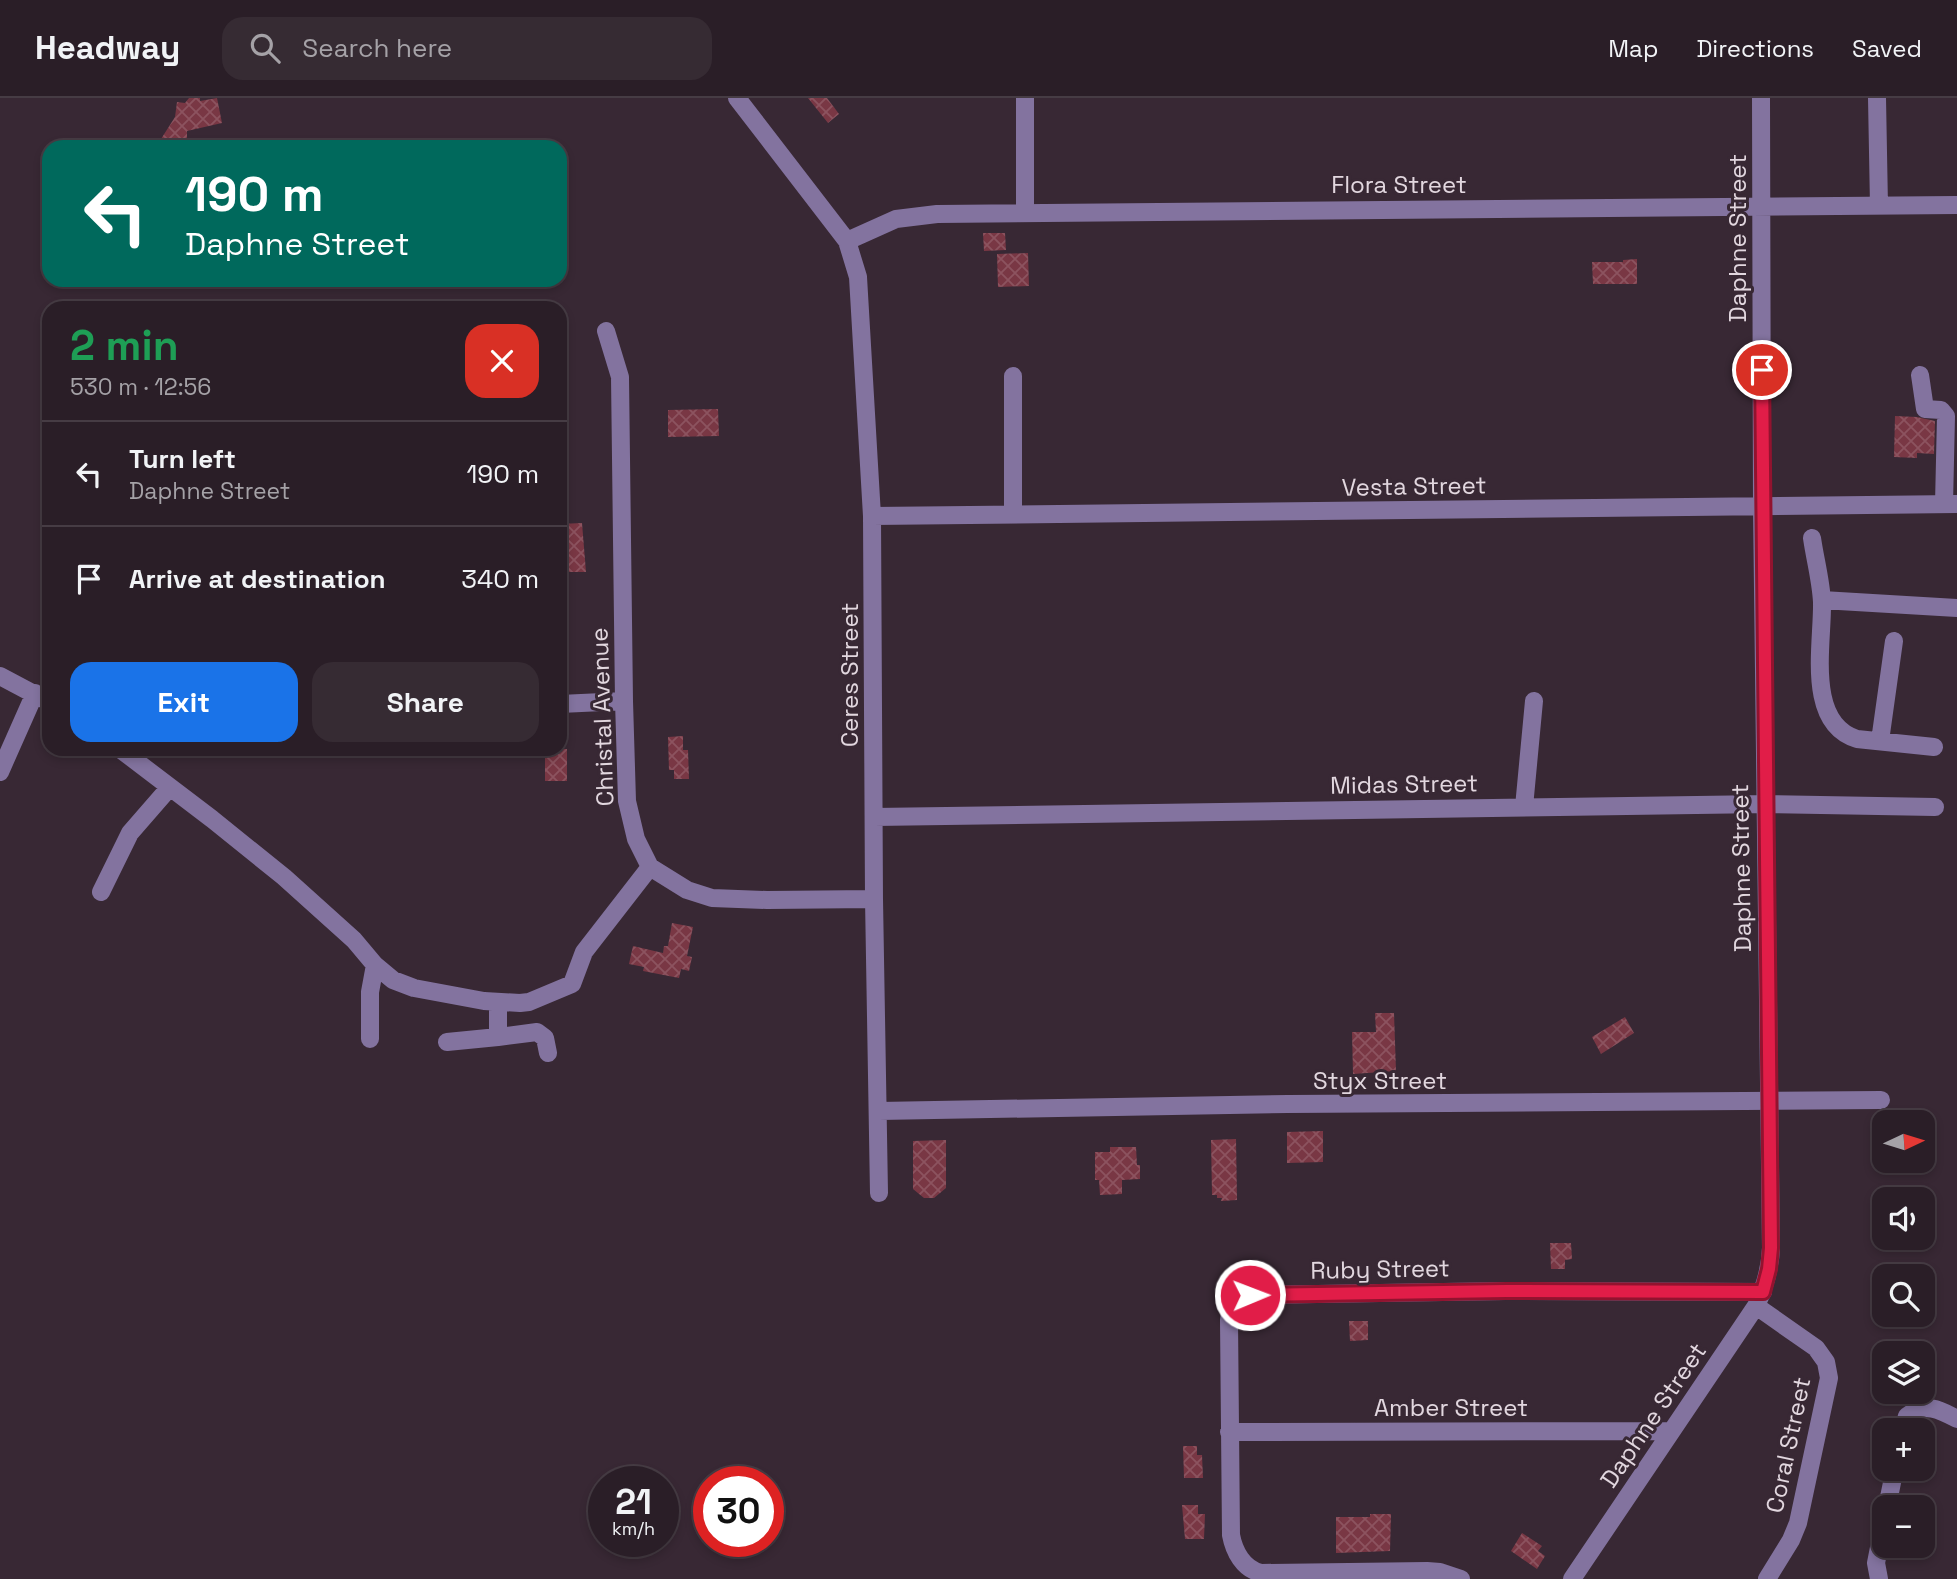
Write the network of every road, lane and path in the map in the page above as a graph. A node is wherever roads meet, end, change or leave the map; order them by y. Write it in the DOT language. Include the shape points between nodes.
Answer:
graph roads {
  1 [pos="737,98"];
  2 [pos="1025,98"];
  3 [pos="1761,98"];
  4 [pos="1877,98"];
  5 [pos="1957,205"];
  6 [pos="1762,206"];
  7 [pos="1879,206"];
  8 [pos="1026,212"];
  9 [pos="847,241"];
  10 [pos="606,331"];
  11 [pos="1920,375"];
  12 [pos="1013,376"];
  13 [pos="1951,504"];
  14 [pos="1762,507"];
  15 [pos="1013,514"];
  16 [pos="872,516"];
  17 [pos="1812,538"];
  18 [pos="1822,600"];
  19 [pos="1957,608"];
  20 [pos="1894,641"];
  21 [pos="0,676"];
  22 [pos="42,698"];
  23 [pos="624,701"];
  24 [pos="1534,701"];
  25 [pos="567,704"];
  26 [pos="1880,741"];
  27 [pos="1934,747"];
  28 [pos="129,756"];
  29 [pos="0,772"];
  30 [pos="170,787"];
  31 [pos="1765,804"];
  32 [pos="1524,807"];
  33 [pos="1935,807"];
  34 [pos="874,817"];
  35 [pos="650,867"];
  36 [pos="102,892"];
  37 [pos="874,899"];
  38 [pos="375,965"];
  39 [pos="498,1002"];
  40 [pos="498,1037"];
  41 [pos="370,1039"];
  42 [pos="447,1042"];
  43 [pos="548,1054"];
  44 [pos="1881,1100"];
  45 [pos="1768,1101"];
  46 [pos="878,1111"];
  47 [pos="879,1193"];
  48 [pos="1759,1299"];
  49 [pos="1906,1418"];
  50 [pos="1957,1419"];
  51 [pos="1672,1431"];
  52 [pos="1229,1432"];
  53 [pos="1877,1558"];
  54 [pos="1461,1579"];
  55 [pos="1572,1579"];
  56 [pos="1767,1579"];
  57 [pos="1879,1579"];
  1 -- 9 [label="street"];
  2 -- 8 [label="street"];
  3 -- 6 [label="street, Daphne Street"];
  4 -- 7 [label="street"];
  5 -- 7 [label="street, Flora Street"];
  6 -- 7 [label="street, Flora Street"];
  6 -- 8 [label="street, Flora Street"];
  6 -- 14 [label="street, Daphne Street"];
  8 -- 9 [label="street, Flora Street" via="914,215"];
  9 -- 16 [label="street, Ceres Street" via="858,277 863,325"];
  10 -- 23 [label="street, Christal Avenue" via="620,377"];
  11 -- 13 [label="street" via="1924,407 1947,416"];
  12 -- 15 [label="street"];
  13 -- 14 [label="street, Vesta Street"];
  14 -- 15 [label="street, Vesta Street"];
  14 -- 31 [label="street, Daphne Street"];
  15 -- 16 [label="street, Vesta Street"];
  16 -- 34 [label="street, Ceres Street"];
  17 -- 18 [label="street"];
  18 -- 19 [label="street"];
  18 -- 26 [label="street" via="1820,666 1828,713 1845,735"];
  20 -- 26 [label="street"];
  21 -- 22 [label="street"];
  22 -- 29 [label="street"];
  23 -- 25 [label="street"];
  23 -- 35 [label="street, Christal Avenue" via="630,819"];
  24 -- 32 [label="street"];
  26 -- 27 [label="street"];
  28 -- 30 [label="street"];
  30 -- 36 [label="street" via="130,833"];
  30 -- 38 [label="street" via="284,877"];
  31 -- 32 [label="street, Midas Street"];
  31 -- 33 [label="street, Midas Street"];
  31 -- 45 [label="street, Daphne Street"];
  32 -- 34 [label="street, Midas Street"];
  34 -- 37 [label="street, Ceres Street"];
  35 -- 37 [label="street" via="687,890 712,898"];
  35 -- 39 [label="street" via="584,952 572,984 529,1002"];
  37 -- 46 [label="street, Ceres Street"];
  38 -- 39 [label="street" via="414,988"];
  38 -- 41 [label="street"];
  39 -- 40 [label="street"];
  40 -- 42 [label="street"];
  40 -- 43 [label="street" via="537,1032 545,1038"];
  44 -- 45 [label="street, Styx Street"];
  45 -- 46 [label="street, Styx Street"];
  45 -- 48 [label="street, Daphne Street" via="1771,1248"];
  46 -- 47 [label="street, Ceres Street"];
  48 -- 51 [label="street, Daphne Street"];
  48 -- 52 [label="street, Ruby Street" via="1506,1291 1250,1295 1235,1302 1229,1314"];
  48 -- 56 [label="street, Coral Street" via="1816,1348 1826,1362 1829,1378 1798,1523"];
  49 -- 50 [label="street" via="1921,1408 1938,1408"];
  51 -- 52 [label="street, Amber Street"];
  51 -- 55 [label="street, Daphne Street"];
  52 -- 54 [label="street, Ruby Street" via="1231,1535 1237,1554 1253,1571 1427,1571"];
  53 -- 57 [label="street"];
}
